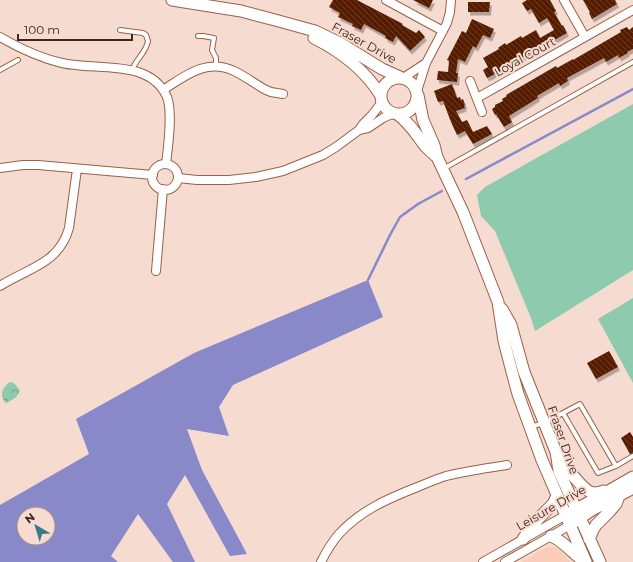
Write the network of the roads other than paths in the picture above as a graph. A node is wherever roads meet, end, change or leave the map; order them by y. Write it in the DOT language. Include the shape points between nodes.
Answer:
graph roads {
  1 [pos="172,0"];
  2 [pos="386,0"];
  3 [pos="451,0"];
  4 [pos="564,0"];
  5 [pos="633,10"];
  6 [pos="293,25"];
  7 [pos="120,30"];
  8 [pos="443,31"];
  9 [pos="198,36"];
  10 [pos="0,37"];
  11 [pos="585,37"];
  12 [pos="18,60"];
  13 [pos="633,62"];
  14 [pos="426,64"];
  15 [pos="216,66"];
  16 [pos="0,70"];
  17 [pos="132,70"];
  18 [pos="402,78"];
  19 [pos="470,81"];
  20 [pos="163,90"];
  21 [pos="417,93"];
  22 [pos="283,94"];
  23 [pos="476,98"];
  24 [pos="381,99"];
  25 [pos="482,112"];
  26 [pos="395,114"];
  27 [pos="359,130"];
  28 [pos="437,157"];
  29 [pos="166,164"];
  30 [pos="0,168"];
  31 [pos="77,169"];
  32 [pos="443,169"];
  33 [pos="153,175"];
  34 [pos="178,178"];
  35 [pos="163,189"];
  36 [pos="156,271"];
  37 [pos="0,286"];
  38 [pos="498,302"];
  39 [pos="564,413"];
  40 [pos="544,423"];
  41 [pos="530,427"];
  42 [pos="556,452"];
  43 [pos="633,456"];
  44 [pos="507,465"];
  45 [pos="616,466"];
  46 [pos="633,476"];
  47 [pos="633,488"];
  48 [pos="608,490"];
  49 [pos="557,496"];
  50 [pos="619,496"];
  51 [pos="578,513"];
  52 [pos="568,520"];
  53 [pos="551,536"];
  54 [pos="523,539"];
  55 [pos="589,539"];
  56 [pos="320,562"];
  57 [pos="483,562"];
  58 [pos="505,562"];
  59 [pos="585,562"];
  60 [pos="600,562"];
  1 -- 6 [label="street, Fraser Drive" via="241,11"];
  2 -- 8 [label="street"];
  3 -- 8 [label="street"];
  4 -- 11 [label="street"];
  5 -- 11 [label="street, Loyal Court"];
  6 -- 18 [label="street, Fraser Drive" via="315,31 340,43"];
  6 -- 24 [label="street, Fraser Drive" via="344,57 370,81"];
  7 -- 17 [label="lane" via="143,33 148,41"];
  8 -- 14 [label="street"];
  9 -- 15 [label="lane" via="214,38 212,49"];
  10 -- 17 [label="street" via="30,52 64,64"];
  11 -- 23 [label="street, Loyal Court"];
  12 -- 16 [label="lane"];
  13 -- 32 [label="lane"];
  14 -- 18 [label="street"];
  14 -- 21 [label="street"];
  15 -- 20 [label="street" via="196,70"];
  15 -- 22 [label="street" via="234,71 266,90"];
  17 -- 20 [label="street" via="154,80"];
  18 -- 21 [label="street" via="412,82"];
  18 -- 24 [label="street" via="394,78 386,83 381,91"];
  19 -- 23 [label="street"];
  20 -- 29 [label="street" via="170,112"];
  21 -- 26 [label="street" via="416,103 412,109 406,113"];
  21 -- 28 [label="street, Fraser Drive" via="423,120"];
  23 -- 25 [label="street"];
  24 -- 26 [label="street" via="386,109"];
  24 -- 27 [label="street"];
  26 -- 27 [label="street"];
  26 -- 28 [label="street, Fraser Drive" via="406,121"];
  27 -- 34 [label="street" via="323,155 277,173 229,180"];
  28 -- 32 [label="street, Fraser Drive"];
  29 -- 33 [label="street" via="157,167"];
  29 -- 34 [label="street" via="175,169"];
  30 -- 31 [label="street" via="38,165"];
  31 -- 33 [label="street"];
  31 -- 37 [label="street" via="69,228 63,244 46,261"];
  32 -- 38 [label="street, Fraser Drive"];
  33 -- 35 [label="street" via="155,184"];
  34 -- 35 [label="street" via="173,187"];
  35 -- 36 [label="street"];
  38 -- 40 [label="street, Fraser Drive" via="511,325 524,372"];
  38 -- 41 [label="street, Fraser Drive" via="504,341"];
  39 -- 40 [label="lane"];
  39 -- 45 [label="lane" via="598,473"];
  39 -- 45 [label="lane" via="580,404"];
  40 -- 41 [label="lane"];
  40 -- 42 [label="street, Fraser Drive"];
  41 -- 49 [label="street, Fraser Drive"];
  42 -- 48 [label="street" via="589,492"];
  42 -- 51 [label="street, Fraser Drive" via="559,471"];
  43 -- 45 [label="lane"];
  44 -- 56 [label="street" via="445,476 376,505 340,534"];
  46 -- 48 [label="street, Leisure Drive"];
  47 -- 50 [label="street, Leisure Drive"];
  48 -- 51 [label="street, Leisure Drive"];
  49 -- 52 [label="street, Fraser Drive"];
  49 -- 54 [label="street"];
  50 -- 51 [label="street, Leisure Drive" via="592,510"];
  50 -- 55 [label="street" via="616,504 596,525"];
  51 -- 52 [label="street, Leisure Drive"];
  51 -- 55 [label="street, Fraser Drive"];
  52 -- 53 [label="street, Leisure Drive"];
  52 -- 54 [label="street, Leisure Drive"];
  52 -- 59 [label="street, Fraser Drive"];
  53 -- 58 [label="street, Leisure Drive"];
  53 -- 59 [label="street" via="561,541"];
  54 -- 57 [label="street, Leisure Drive"];
  55 -- 60 [label="street, Fraser Drive"];
}
